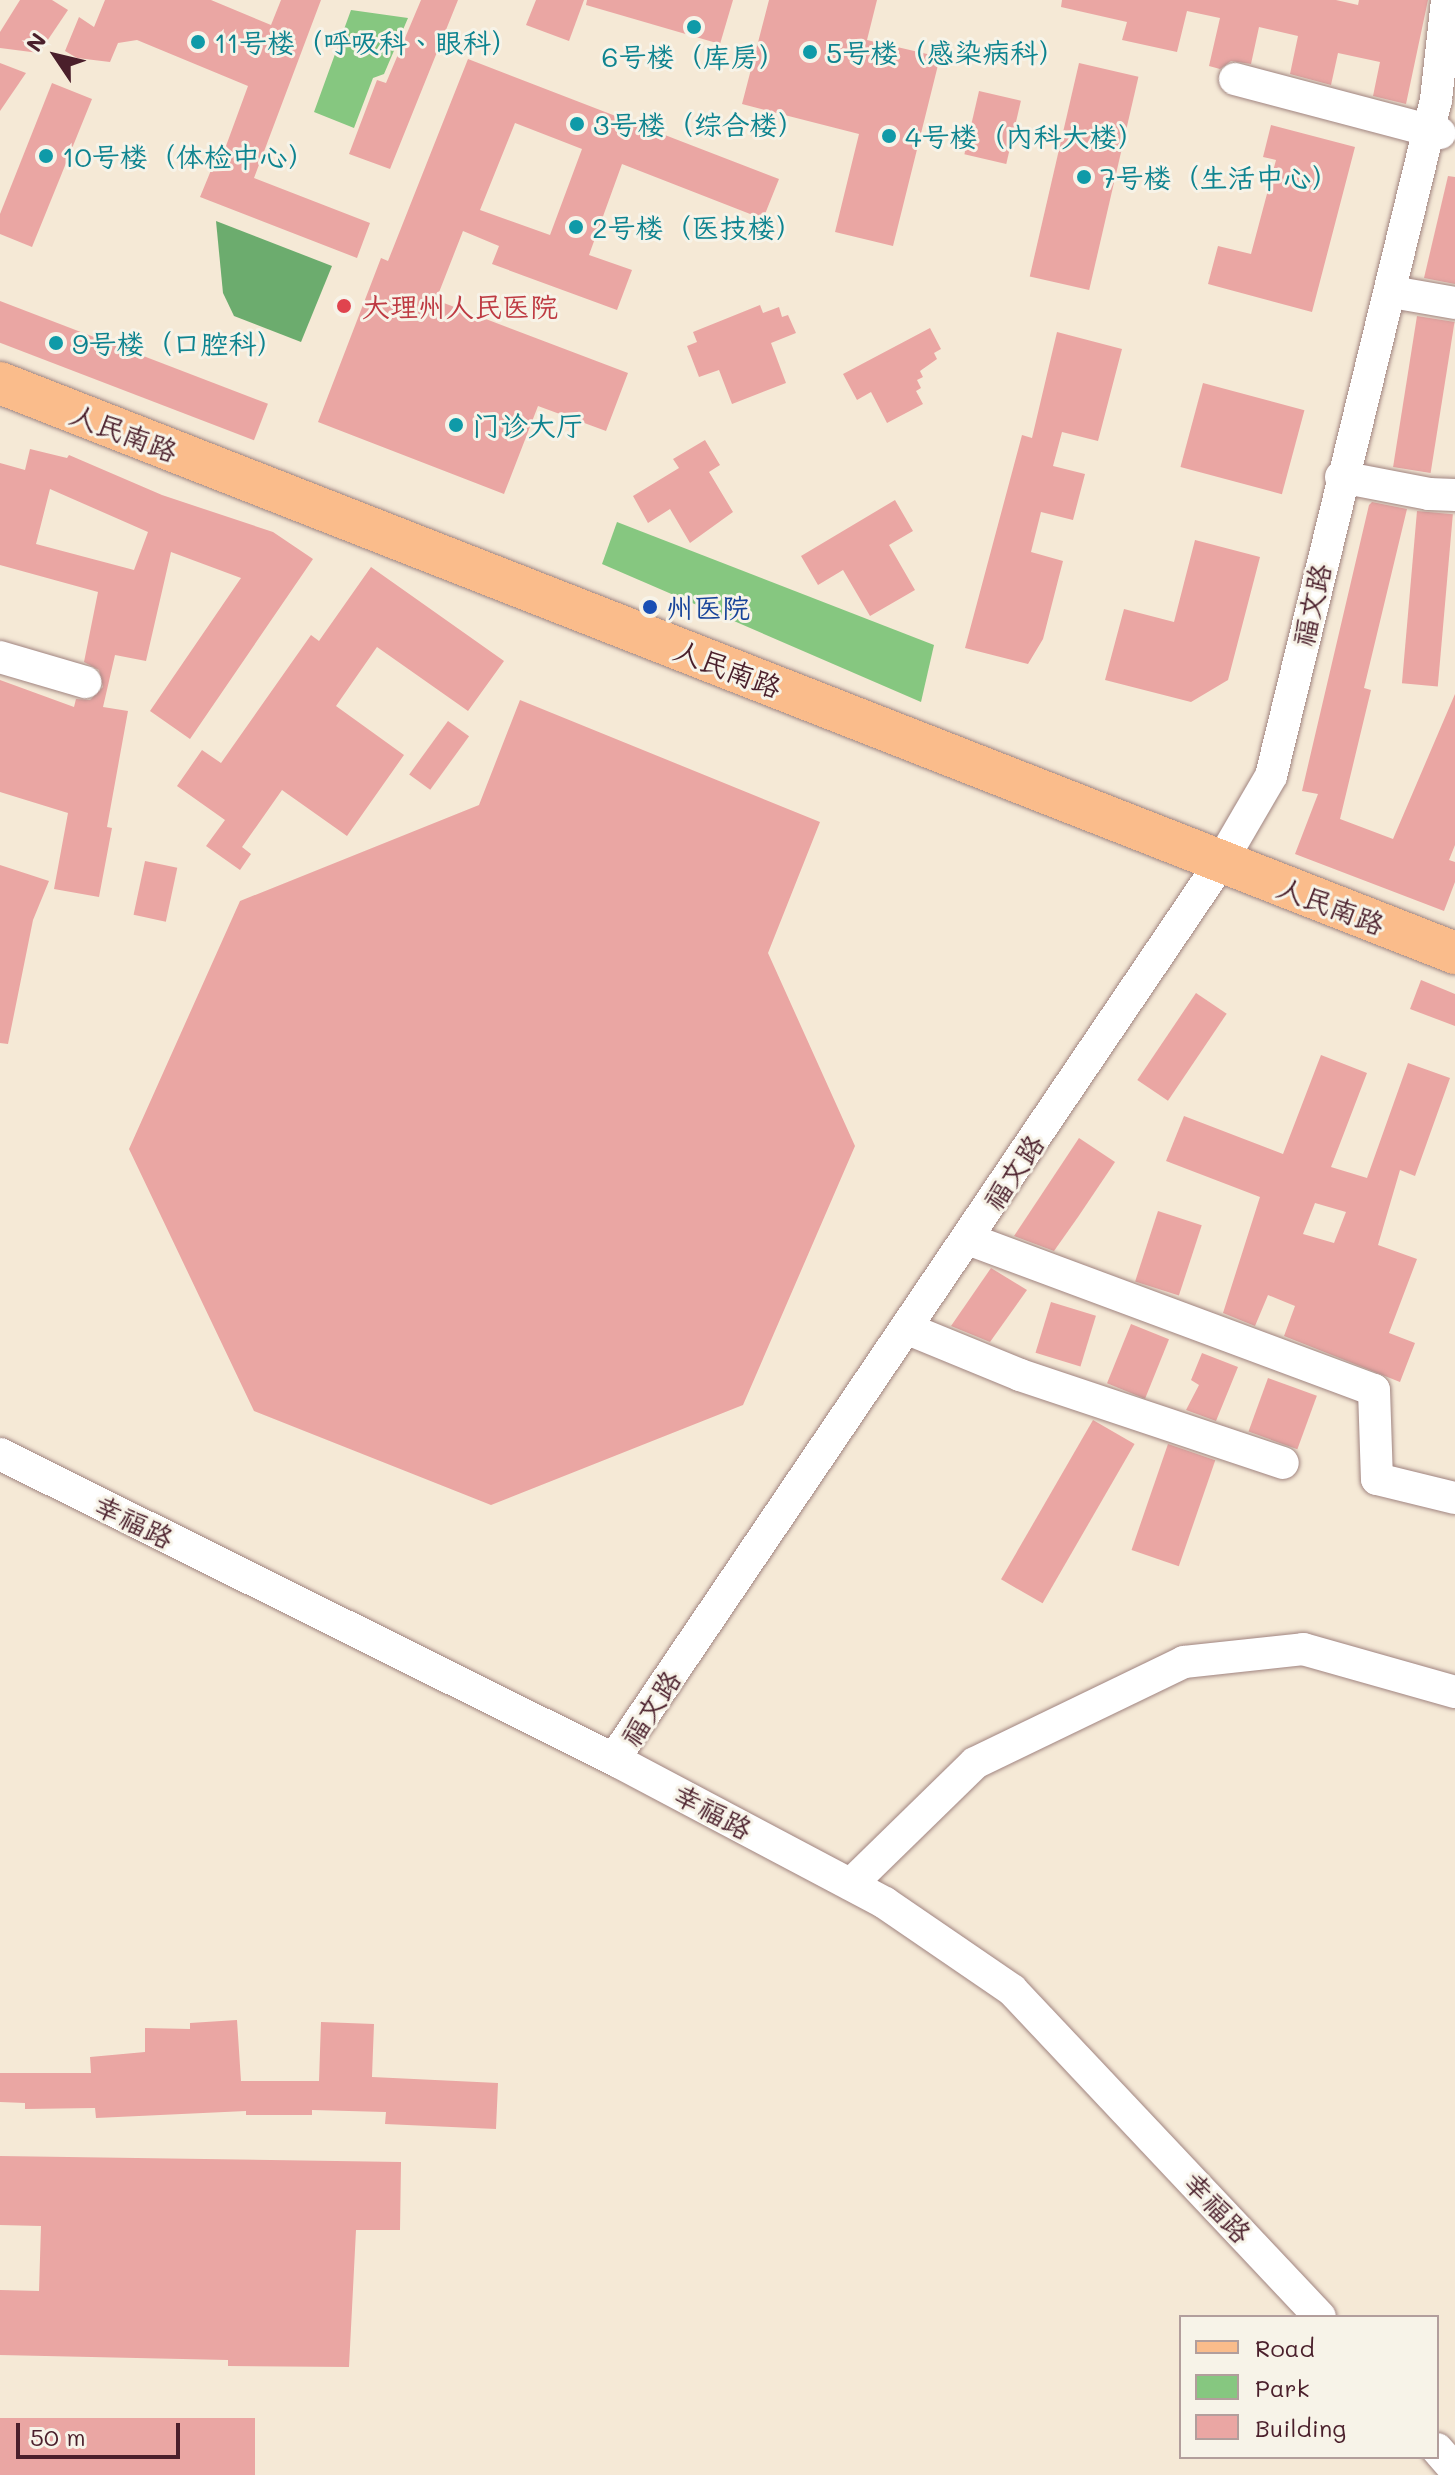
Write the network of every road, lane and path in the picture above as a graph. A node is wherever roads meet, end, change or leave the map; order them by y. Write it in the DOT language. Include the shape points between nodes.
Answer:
graph roads {
  1 [pos="1447,0"];
  2 [pos="1455,40"];
  3 [pos="1235,79"];
  4 [pos="1441,114"];
  5 [pos="1398,293"];
  6 [pos="1455,303"];
  7 [pos="0,383"];
  8 [pos="1349,479"];
  9 [pos="1455,495"];
  10 [pos="0,657"];
  11 [pos="85,682"];
  12 [pos="1230,865"];
  13 [pos="1455,953"];
  14 [pos="975,1242"];
  15 [pos="915,1332"];
  16 [pos="0,1454"];
  17 [pos="1283,1463"];
  18 [pos="1455,1498"];
  19 [pos="1455,1692"];
  20 [pos="619,1762"];
  21 [pos="851,1884"];
  22 [pos="1318,2315"];
  23 [pos="1439,2451"];
  24 [pos="1455,2470"];
  1 -- 4 [label="street, 福文路"];
  2 -- 4 [label="street, 福文路"];
  3 -- 4 [label="street"];
  4 -- 5 [label="street, 福文路"];
  5 -- 6 [label="street"];
  5 -- 8 [label="street, 福文路"];
  7 -- 12 [label="main road, 人民南路"];
  8 -- 9 [label="street"];
  8 -- 12 [label="street, 福文路" via="1289,778"];
  10 -- 11 [label="street"];
  12 -- 13 [label="main road, 人民南路"];
  12 -- 14 [label="street, 福文路"];
  14 -- 15 [label="street, 福文路"];
  14 -- 18 [label="street" via="1374,1390 1377,1479"];
  15 -- 17 [label="street" via="1020,1375"];
  15 -- 20 [label="street, 福文路" via="620,1750"];
  16 -- 20 [label="street, 幸福路"];
  19 -- 21 [label="street" via="1303,1649 1184,1662 975,1763"];
  20 -- 21 [label="street, 幸福路"];
  21 -- 22 [label="street, 幸福路" via="1012,1990"];
  23 -- 24 [label="street"];
}
